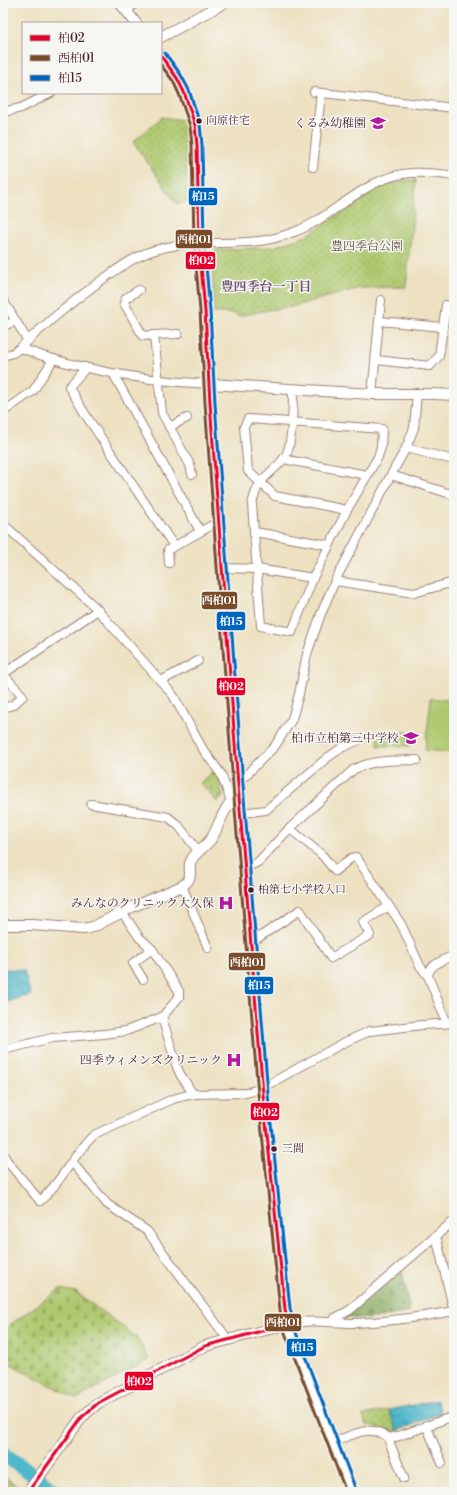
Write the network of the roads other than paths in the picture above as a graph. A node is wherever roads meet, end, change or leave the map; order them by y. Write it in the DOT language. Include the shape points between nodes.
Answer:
graph roads {
  1 [pos="120,3"];
  2 [pos="134,3"];
  3 [pos="221,4"];
  4 [pos="127,11"];
  5 [pos="135,22"];
  6 [pos="162,36"];
  7 [pos="162,57"];
  8 [pos="49,94"];
  9 [pos="454,108"];
  10 [pos="3,112"];
  11 [pos="313,167"];
  12 [pos="454,176"];
  13 [pos="199,243"];
  14 [pos="139,290"];
  15 [pos="381,300"];
  16 [pos="4,304"];
  17 [pos="446,305"];
  18 [pos="16,321"];
  19 [pos="379,321"];
  20 [pos="3,326"];
  21 [pos="443,327"];
  22 [pos="178,334"];
  23 [pos="154,335"];
  24 [pos="28,341"];
  25 [pos="20,348"];
  26 [pos="3,356"];
  27 [pos="52,360"];
  28 [pos="376,360"];
  29 [pos="85,367"];
  30 [pos="114,375"];
  31 [pos="158,381"];
  32 [pos="210,384"];
  33 [pos="293,390"];
  34 [pos="417,393"];
  35 [pos="372,394"];
  36 [pos="454,395"];
  37 [pos="3,412"];
  38 [pos="187,418"];
  39 [pos="291,423"];
  40 [pos="169,427"];
  41 [pos="406,448"];
  42 [pos="284,458"];
  43 [pos="454,460"];
  44 [pos="192,474"];
  45 [pos="366,475"];
  46 [pos="391,475"];
  47 [pos="260,483"];
  48 [pos="454,495"];
  49 [pos="347,510"];
  50 [pos="3,524"];
  51 [pos="219,524"];
  52 [pos="200,531"];
  53 [pos="254,532"];
  54 [pos="174,546"];
  55 [pos="329,546"];
  56 [pos="169,563"];
  57 [pos="222,568"];
  58 [pos="257,569"];
  59 [pos="313,578"];
  60 [pos="335,581"];
  61 [pos="454,584"];
  62 [pos="98,610"];
  63 [pos="198,661"];
  64 [pos="3,674"];
  65 [pos="161,680"];
  66 [pos="3,708"];
  67 [pos="357,741"];
  68 [pos="416,760"];
  69 [pos="238,776"];
  70 [pos="235,799"];
  71 [pos="91,804"];
  72 [pos="241,813"];
  73 [pos="288,830"];
  74 [pos="199,852"];
  75 [pos="246,865"];
  76 [pos="182,886"];
  77 [pos="390,906"];
  78 [pos="122,912"];
  79 [pos="3,925"];
  80 [pos="251,939"];
  81 [pos="208,948"];
  82 [pos="152,949"];
  83 [pos="454,955"];
  84 [pos="428,976"];
  85 [pos="143,979"];
  86 [pos="162,1017"];
  87 [pos="450,1023"];
  88 [pos="3,1050"];
  89 [pos="262,1088"];
  90 [pos="193,1094"];
  91 [pos="4,1159"];
  92 [pos="72,1162"];
  93 [pos="454,1222"];
  94 [pos="436,1236"];
  95 [pos="454,1311"];
  96 [pos="334,1322"];
  97 [pos="288,1324"];
  98 [pos="226,1340"];
  99 [pos="454,1416"];
  100 [pos="426,1425"];
  101 [pos="389,1438"];
  102 [pos="332,1443"];
  103 [pos="442,1463"];
  104 [pos="404,1478"];
  105 [pos="28,1492"];
  106 [pos="351,1492"];
  1 -- 4 [label="street"];
  2 -- 4 [label="street"];
  3 -- 6 [label="street"];
  4 -- 5 [label="street"];
  7 -- 13 [label="street" via="180,85 195,124"];
  8 -- 10 [label="street" via="21,108"];
  9 -- 11 [label="street" via="317,92"];
  12 -- 13 [label="street" via="411,173 389,177 373,184 303,228 280,236 259,241"];
  13 -- 24 [label="street" via="163,248 142,254 126,263 73,301"];
  13 -- 32 [label="street"];
  14 -- 23 [label="street" via="126,298 124,303 143,336"];
  15 -- 19 [label="street"];
  16 -- 18 [label="street"];
  17 -- 21 [label="street"];
  18 -- 20 [label="street"];
  18 -- 24 [label="street"];
  19 -- 21 [label="street"];
  19 -- 28 [label="street"];
  21 -- 28 [label="street" via="439,356 430,366"];
  22 -- 23 [label="street"];
  23 -- 31 [label="street"];
  24 -- 25 [label="street"];
  25 -- 26 [label="street"];
  25 -- 27 [label="street"];
  27 -- 29 [label="street"];
  27 -- 37 [label="street" via="33,391"];
  28 -- 35 [label="street"];
  29 -- 30 [label="street"];
  29 -- 54 [label="street" via="69,387"];
  30 -- 31 [label="street"];
  30 -- 52 [label="street"];
  31 -- 32 [label="street"];
  31 -- 40 [label="street" via="162,413"];
  32 -- 33 [label="street"];
  32 -- 51 [label="street"];
  33 -- 35 [label="street"];
  33 -- 39 [label="street"];
  34 -- 35 [label="street"];
  34 -- 36 [label="street"];
  34 -- 41 [label="street" via="414,428"];
  38 -- 40 [label="street"];
  39 -- 42 [label="street" via="289,448"];
  39 -- 45 [label="street" via="382,429 378,457"];
  39 -- 47 [label="street" via="248,419 244,427 248,471"];
  40 -- 44 [label="street" via="190,465"];
  41 -- 43 [label="street"];
  41 -- 46 [label="street"];
  42 -- 45 [label="street"];
  42 -- 47 [label="street"];
  45 -- 49 [label="street"];
  46 -- 48 [label="street"];
  46 -- 60 [label="street"];
  47 -- 49 [label="street" via="275,496"];
  47 -- 53 [label="street" via="252,504"];
  49 -- 55 [label="street"];
  50 -- 62 [label="street"];
  51 -- 52 [label="street"];
  51 -- 57 [label="street"];
  52 -- 54 [label="street"];
  53 -- 55 [label="street"];
  53 -- 58 [label="street"];
  54 -- 56 [label="street" via="168,550"];
  55 -- 59 [label="street"];
  57 -- 58 [label="street"];
  57 -- 69 [label="street"];
  58 -- 59 [label="street"];
  58 -- 59 [label="street" via="261,626 292,632"];
  60 -- 61 [label="street" via="414,593"];
  60 -- 69 [label="street" via="307,654 292,719 275,746 245,776"];
  62 -- 64 [label="street"];
  62 -- 65 [label="street"];
  63 -- 65 [label="street"];
  64 -- 66 [label="street" via="23,696 12,705"];
  65 -- 70 [label="street" via="173,695 202,748"];
  67 -- 72 [label="street" via="327,758 266,810"];
  68 -- 73 [label="street" via="373,762 353,770"];
  69 -- 70 [label="street"];
  70 -- 72 [label="street"];
  70 -- 74 [label="street" via="221,817 214,835"];
  71 -- 74 [label="street" via="168,817 178,825"];
  72 -- 75 [label="street"];
  73 -- 75 [label="street" via="258,862"];
  73 -- 77 [label="street" via="322,855 335,871 356,856"];
  74 -- 76 [label="street" via="191,860 191,875"];
  75 -- 80 [label="street"];
  76 -- 78 [label="street"];
  76 -- 81 [label="street"];
  77 -- 80 [label="street" via="363,922 370,935 331,958 300,910 258,938"];
  77 -- 84 [label="street" via="420,966"];
  78 -- 79 [label="street" via="102,923 83,929"];
  78 -- 82 [label="street" via="139,937"];
  80 -- 89 [label="street"];
  82 -- 85 [label="street" via="133,963"];
  82 -- 86 [label="street" via="179,991 179,997"];
  83 -- 84 [label="street" via="431,967"];
  84 -- 87 [label="street"];
  86 -- 88 [label="street" via="126,1031 52,1038"];
  86 -- 90 [label="street" via="176,1066"];
  87 -- 89 [label="street" via="370,1031"];
  89 -- 90 [label="street" via="246,1093"];
  89 -- 97 [label="street"];
  90 -- 92 [label="street" via="173,1099 94,1135 84,1144"];
  91 -- 92 [label="street" via="40,1201"];
  92 -- 98 [label="street" via="107,1204 140,1225 151,1236"];
  93 -- 94 [label="street"];
  94 -- 95 [label="street"];
  94 -- 96 [label="street"];
  95 -- 96 [label="street" via="394,1320"];
  96 -- 97 [label="street"];
  97 -- 98 [label="street"];
  97 -- 102 [label="street"];
  98 -- 105 [label="street" via="198,1350 98,1403 82,1417"];
  99 -- 100 [label="street"];
  100 -- 101 [label="street"];
  100 -- 103 [label="street"];
  101 -- 102 [label="street" via="382,1432 365,1430"];
  101 -- 104 [label="street"];
  102 -- 106 [label="street"];
}
